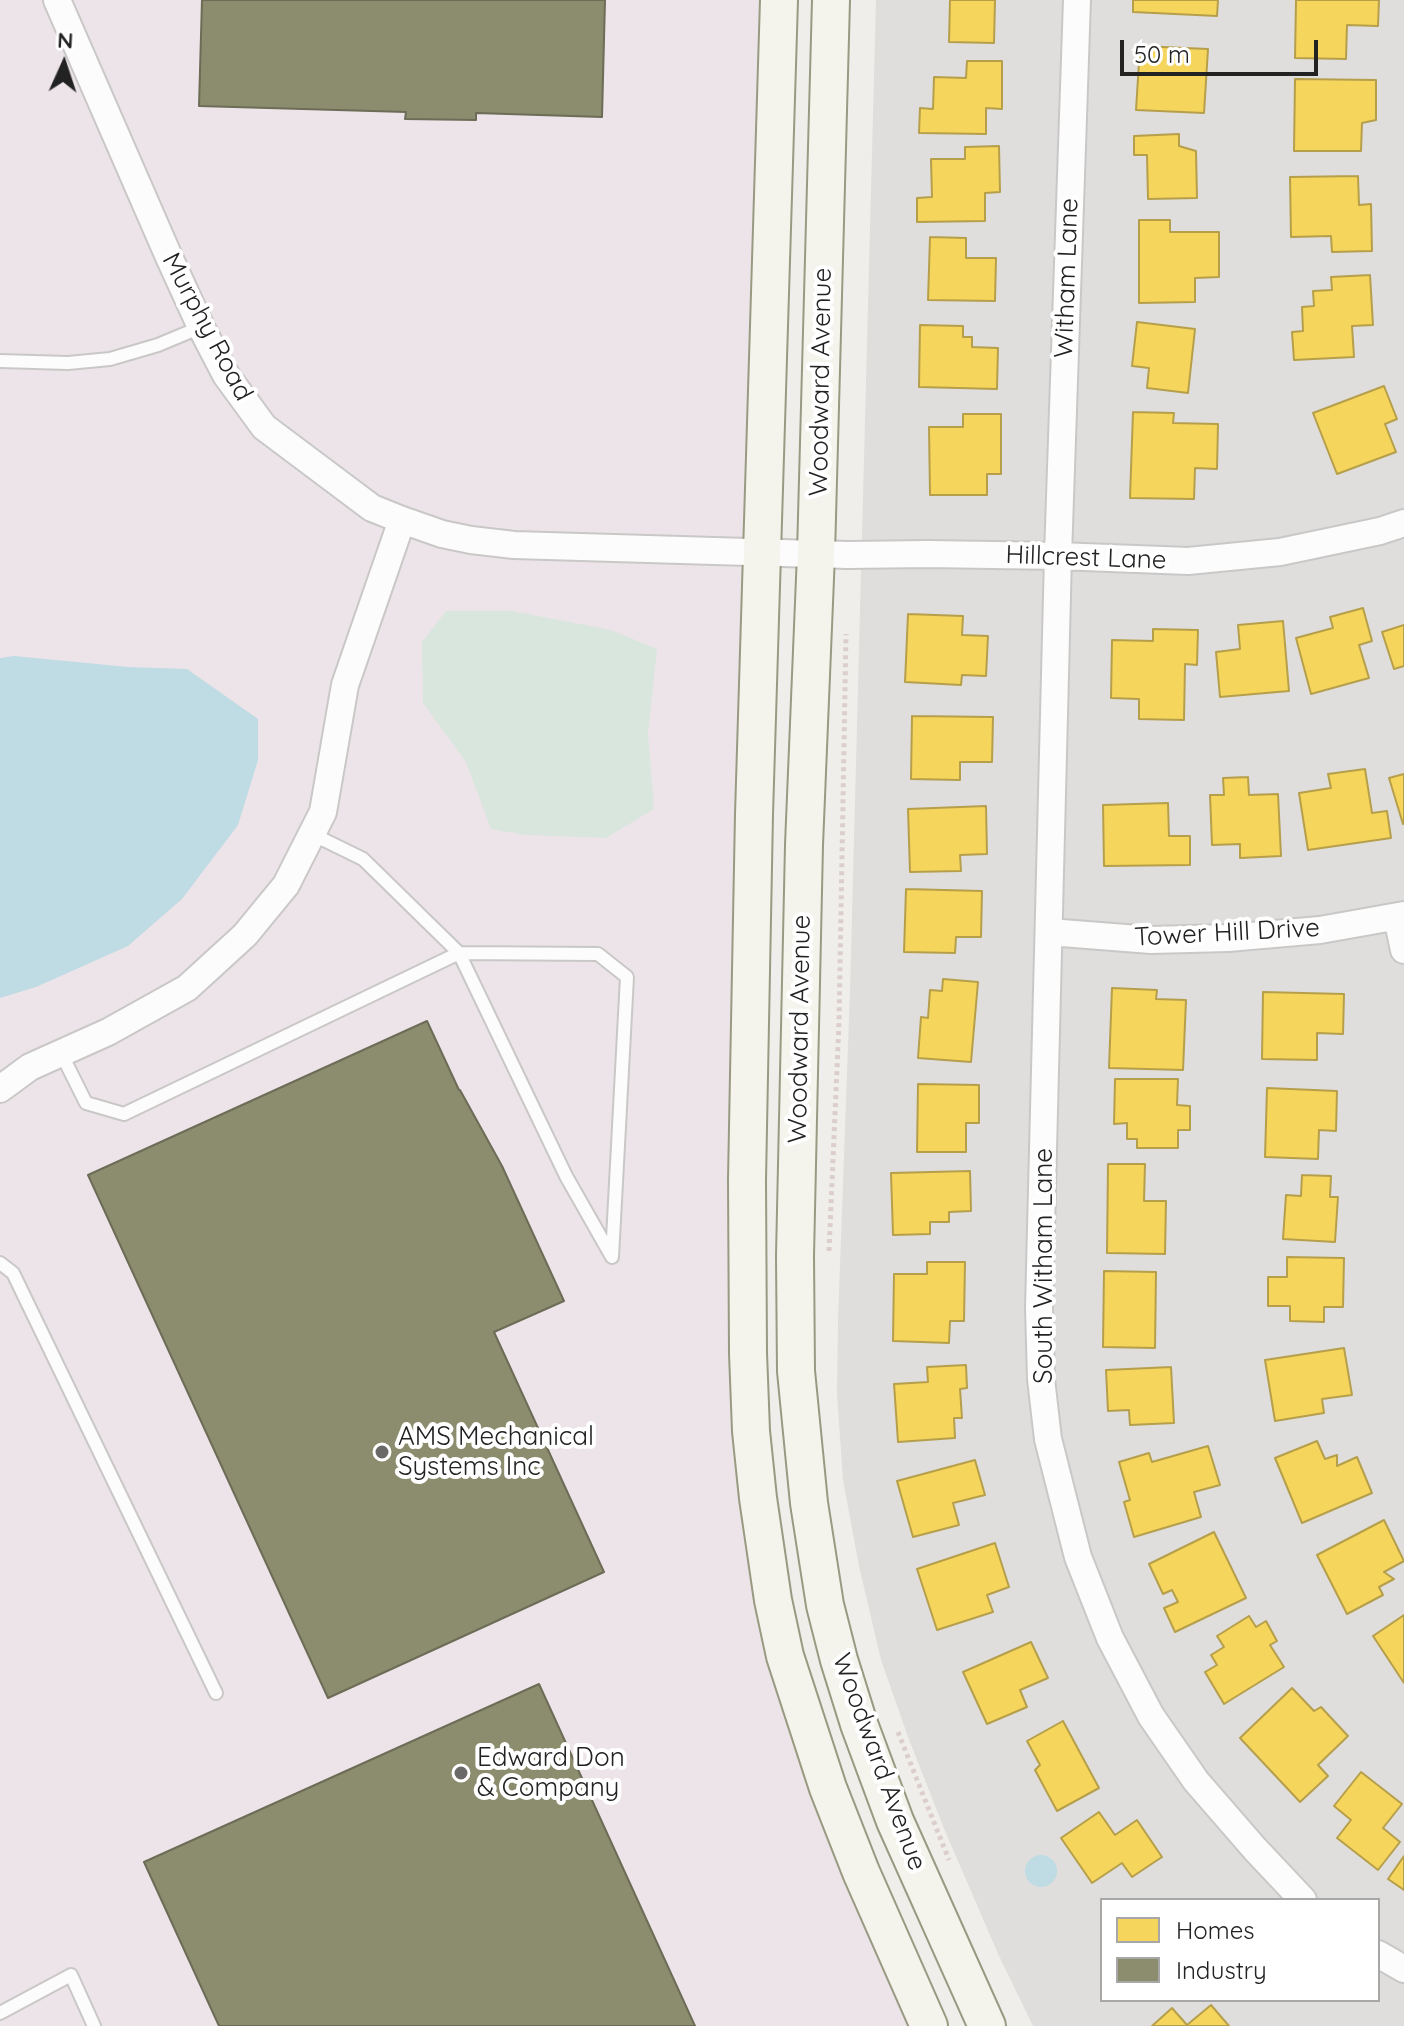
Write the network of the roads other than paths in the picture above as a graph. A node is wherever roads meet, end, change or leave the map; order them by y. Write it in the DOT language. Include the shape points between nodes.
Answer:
graph roads {
  1 [pos="57,0"];
  2 [pos="779,0"];
  3 [pos="831,0"];
  4 [pos="1077,0"];
  5 [pos="201,327"];
  6 [pos="0,361"];
  7 [pos="402,520"];
  8 [pos="1404,523"];
  9 [pos="764,553"];
  10 [pos="816,554"];
  11 [pos="1058,556"];
  12 [pos="312,834"];
  13 [pos="1400,916"];
  14 [pos="1049,932"];
  15 [pos="1404,950"];
  16 [pos="459,953"];
  17 [pos="61,1053"];
  18 [pos="0,1089"];
  19 [pos="0,1263"];
  20 [pos="216,1693"];
  21 [pos="1301,1898"];
  22 [pos="1380,1955"];
  23 [pos="1404,1969"];
  24 [pos="0,2013"];
  25 [pos="94,2026"];
  26 [pos="929,2026"];
  27 [pos="987,2026"];
  1 -- 5 [label="street, Murphy Road"];
  2 -- 9 [label="street, Woodward Avenue"];
  3 -- 10 [label="street, Woodward Avenue"];
  4 -- 11 [label="street, Witham Lane"];
  5 -- 6 [label="lane" via="110,359"];
  5 -- 7 [label="street, Murphy Road" via="226,375 264,427 372,508"];
  7 -- 9 [label="street, Murphy Road" via="442,534 514,545"];
  7 -- 12 [label="street" via="345,685 323,812"];
  8 -- 11 [label="street, Hillcrest Lane" via="1236,557 1188,561"];
  9 -- 10 [label="street, Hillcrest Lane"];
  9 -- 26 [label="street, Woodward Avenue" via="747,1180 755,1471 785,1656 828,1788"];
  10 -- 11 [label="street, Hillcrest Lane"];
  10 -- 27 [label="street, Woodward Avenue" via="795,1256 796,1371 809,1503 825,1605 859,1724 895,1821"];
  11 -- 14 [label="street, South Witham Lane"];
  12 -- 16 [label="lane" via="363,859"];
  12 -- 17 [label="street" via="286,885 245,935 187,988"];
  13 -- 14 [label="street, Tower Hill Drive" via="1320,930 1203,939"];
  13 -- 15 [label="street"];
  14 -- 21 [label="street, South Witham Lane" via="1041,1379 1048,1439 1078,1557 1110,1638 1151,1716 1196,1781"];
  16 -- 16 [label="lane" via="598,954 627,977 612,1257 566,1176"];
  16 -- 17 [label="lane" via="124,1114 86,1103"];
  17 -- 18 [label="street"];
  19 -- 20 [label="lane" via="13,1273"];
  22 -- 23 [label="street"];
  24 -- 25 [label="lane" via="71,1975"];
}
